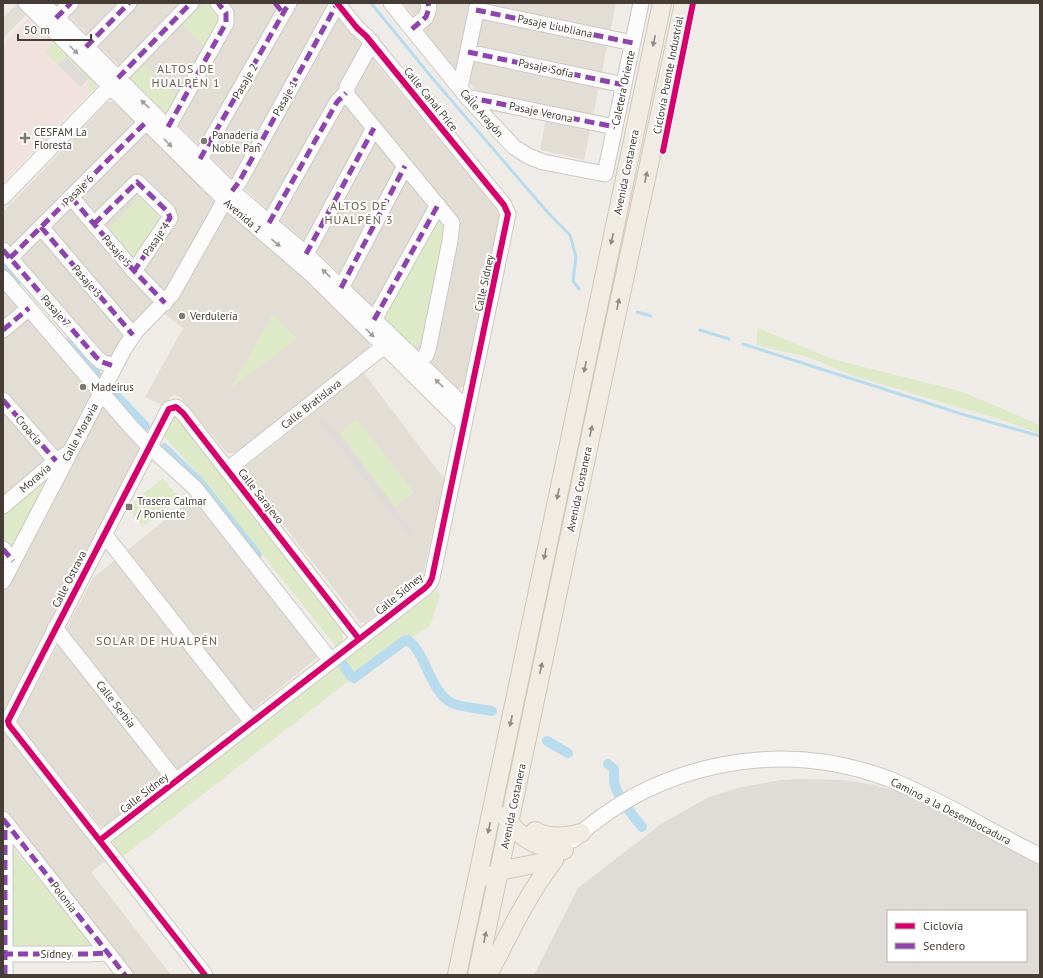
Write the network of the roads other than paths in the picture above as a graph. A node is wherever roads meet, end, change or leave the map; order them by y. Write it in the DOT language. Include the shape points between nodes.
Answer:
graph roads {
  1 [pos="26,3"];
  2 [pos="42,3"];
  3 [pos="70,3"];
  4 [pos="129,3"];
  5 [pos="191,3"];
  6 [pos="218,3"];
  7 [pos="337,3"];
  8 [pos="391,3"];
  9 [pos="428,3"];
  10 [pos="641,3"];
  11 [pos="662,3"];
  12 [pos="684,3"];
  13 [pos="283,6"];
  14 [pos="477,6"];
  15 [pos="56,18"];
  16 [pos="412,29"];
  17 [pos="372,42"];
  18 [pos="633,43"];
  19 [pos="86,47"];
  20 [pos="468,52"];
  21 [pos="114,82"];
  22 [pos="624,85"];
  23 [pos="464,92"];
  24 [pos="346,93"];
  25 [pos="146,122"];
  26 [pos="168,127"];
  27 [pos="615,127"];
  28 [pos="374,128"];
  29 [pos="200,159"];
  30 [pos="405,166"];
  31 [pos="605,174"];
  32 [pos="229,195"];
  33 [pos="3,197"];
  34 [pos="71,197"];
  35 [pos="438,205"];
  36 [pos="507,210"];
  37 [pos="269,223"];
  38 [pos="94,224"];
  39 [pos="41,227"];
  40 [pos="7,254"];
  41 [pos="306,254"];
  42 [pos="134,271"];
  43 [pos="3,278"];
  44 [pos="342,288"];
  45 [pos="165,303"];
  46 [pos="29,308"];
  47 [pos="374,320"];
  48 [pos="3,330"];
  49 [pos="133,335"];
  50 [pos="389,343"];
  51 [pos="418,363"];
  52 [pos="114,366"];
  53 [pos="101,392"];
  54 [pos="3,401"];
  55 [pos="467,410"];
  56 [pos="464,425"];
  57 [pos="149,446"];
  58 [pos="69,453"];
  59 [pos="56,461"];
  60 [pos="228,469"];
  61 [pos="3,506"];
  62 [pos="104,534"];
  63 [pos="3,549"];
  64 [pos="13,560"];
  65 [pos="3,580"];
  66 [pos="55,628"];
  67 [pos="359,639"];
  68 [pos="331,661"];
  69 [pos="252,722"];
  70 [pos="176,781"];
  71 [pos="497,790"];
  72 [pos="514,797"];
  73 [pos="4,820"];
  74 [pos="509,822"];
  75 [pos="580,833"];
  76 [pos="100,840"];
  77 [pos="559,855"];
  78 [pos="1040,856"];
  79 [pos="506,870"];
  80 [pos="475,893"];
  81 [pos="528,900"];
  82 [pos="108,953"];
  83 [pos="4,954"];
  84 [pos="5,975"];
  85 [pos="125,975"];
  86 [pos="205,975"];
  87 [pos="458,975"];
  88 [pos="477,975"];
  89 [pos="488,975"];
  1 -- 21 [label="street, Avenida 1, one-way"];
  2 -- 15 [label="street, Avenida 1"];
  3 -- 15 [label="street"];
  4 -- 19 [label="street"];
  5 -- 21 [label="street"];
  6 -- 26 [label="street" via="226,13 226,23"];
  7 -- 17 [label="street, Calle Canal Price"];
  7 -- 32 [label="street, Pasaje 1" via="239,182"];
  8 -- 16 [label="street, Calle Aragón"];
  9 -- 16 [label="street" via="428,14"];
  10 -- 18 [label="street, Caletera Oriente"];
  11 -- 71 [label="main road, Avenida Costanera, one-way"];
  72 -- 12 [label="main road, Avenida Costanera, one-way"];
  13 -- 29 [label="street, Pasaje 2"];
  14 -- 18 [label="street, Pasaje Liubliana"];
  14 -- 20 [label="street"];
  15 -- 19 [label="street, Avenida 1"];
  16 -- 23 [label="street, Calle Aragón"];
  17 -- 24 [label="street"];
  17 -- 36 [label="street, Calle Canal Price"];
  18 -- 22 [label="street, Caletera Oriente"];
  19 -- 21 [label="street, Avenida 1"];
  20 -- 22 [label="street, Pasaje Sofía"];
  20 -- 23 [label="street"];
  21 -- 25 [label="street, Avenida 1"];
  26 -- 21 [label="street, Avenida 1, one-way"];
  21 -- 33 [label="street"];
  22 -- 27 [label="street, Caletera Oriente"];
  23 -- 27 [label="street, Pasaje Verona"];
  23 -- 31 [label="street, Calle Aragón" via="508,142 521,152 543,162"];
  24 -- 28 [label="street"];
  24 -- 37 [label="street" via="337,102"];
  25 -- 32 [label="street, Avenida 1, one-way"];
  25 -- 34 [label="street, Pasaje 6"];
  26 -- 29 [label="street, Avenida 1"];
  27 -- 31 [label="street, Caletera Oriente"];
  28 -- 30 [label="street"];
  28 -- 41 [label="street"];
  29 -- 32 [label="street, Avenida 1"];
  30 -- 35 [label="street"];
  30 -- 44 [label="street"];
  32 -- 37 [label="street, Avenida 1"];
  32 -- 45 [label="street, Calle Moravia"];
  32 -- 50 [label="street, Avenida 1, one-way"];
  34 -- 38 [label="street, Pasaje 5"];
  34 -- 39 [label="street, Pasaje 6"];
  35 -- 47 [label="street"];
  35 -- 51 [label="street" via="451,221 452,227 428,350"];
  36 -- 55 [label="street, Calle Sídney" via="508,218"];
  37 -- 41 [label="street, Avenida 1"];
  38 -- 42 [label="street, Pasaje 5"];
  38 -- 42 [label="street, Pasaje 4" via="137,182 168,212 170,218"];
  39 -- 40 [label="street, Pasaje 6"];
  39 -- 49 [label="street, Pasaje 3"];
  40 -- 52 [label="street, Pasaje 7" via="96,357"];
  44 -- 41 [label="street, Avenida 1, one-way"];
  42 -- 45 [label="street, Pasaje 5"];
  43 -- 46 [label="street"];
  44 -- 47 [label="street, Avenida 1"];
  45 -- 49 [label="street, Calle Moravia"];
  46 -- 48 [label="street"];
  46 -- 53 [label="street"];
  47 -- 50 [label="street, Avenida 1"];
  49 -- 52 [label="street, Calle Moravia"];
  50 -- 51 [label="street, Avenida 1"];
  50 -- 56 [label="street, Avenida 1"];
  50 -- 60 [label="street, Calle Bratislava"];
  55 -- 51 [label="street, Avenida 1, one-way"];
  52 -- 53 [label="street, Calle Moravia"];
  53 -- 57 [label="street"];
  53 -- 58 [label="street, Calle Moravia"];
  54 -- 59 [label="street, Croacia"];
  55 -- 56 [label="street, Calle Sídney"];
  56 -- 67 [label="street, Calle Sídney" via="431,581"];
  57 -- 60 [label="street, Calle Sarajevo" via="167,412 176,407"];
  57 -- 62 [label="street, Calle Ostrava"];
  57 -- 68 [label="street" via="195,488"];
  58 -- 59 [label="street, Moravia"];
  58 -- 64 [label="street, Calle Moravia"];
  59 -- 61 [label="street, Moravia"];
  60 -- 67 [label="street, Calle Sarajevo"];
  62 -- 66 [label="street, Calle Ostrava"];
  62 -- 69 [label="street"];
  63 -- 64 [label="street"];
  64 -- 65 [label="street, Calle Moravia"];
  66 -- 70 [label="street, Calle Serbia"];
  66 -- 76 [label="street, Calle Ostrava" via="8,721"];
  67 -- 68 [label="street, Calle Sídney"];
  68 -- 69 [label="street, Calle Sídney"];
  69 -- 70 [label="street, Calle Sídney"];
  70 -- 76 [label="street, Calle Sídney"];
  71 -- 74 [label="main road"];
  71 -- 80 [label="main road, Avenida Costanera, one-way"];
  72 -- 74 [label="main road, Avenida Costanera"];
  72 -- 75 [label="main road" via="522,819 535,832 553,837"];
  73 -- 82 [label="street, Polonia"];
  73 -- 83 [label="street"];
  74 -- 77 [label="main road" via="519,834"];
  74 -- 79 [label="main road, Avenida Costanera"];
  75 -- 77 [label="street, Camino a la Desembocadura"];
  75 -- 78 [label="street, Camino a la Desembocadura" via="620,804 654,786 690,772 729,764 790,760 843,766 889,779"];
  76 -- 86 [label="street"];
  77 -- 79 [label="main road"];
  77 -- 81 [label="main road" via="542,876"];
  79 -- 80 [label="main road" via="486,879"];
  79 -- 81 [label="main road" via="521,873 528,883"];
  88 -- 79 [label="main road, Avenida Costanera, one-way"];
  80 -- 87 [label="main road, Avenida Costanera"];
  81 -- 89 [label="main road"];
  82 -- 83 [label="street, Sídney"];
  82 -- 85 [label="street, Polonia"];
  83 -- 84 [label="street"];
}
